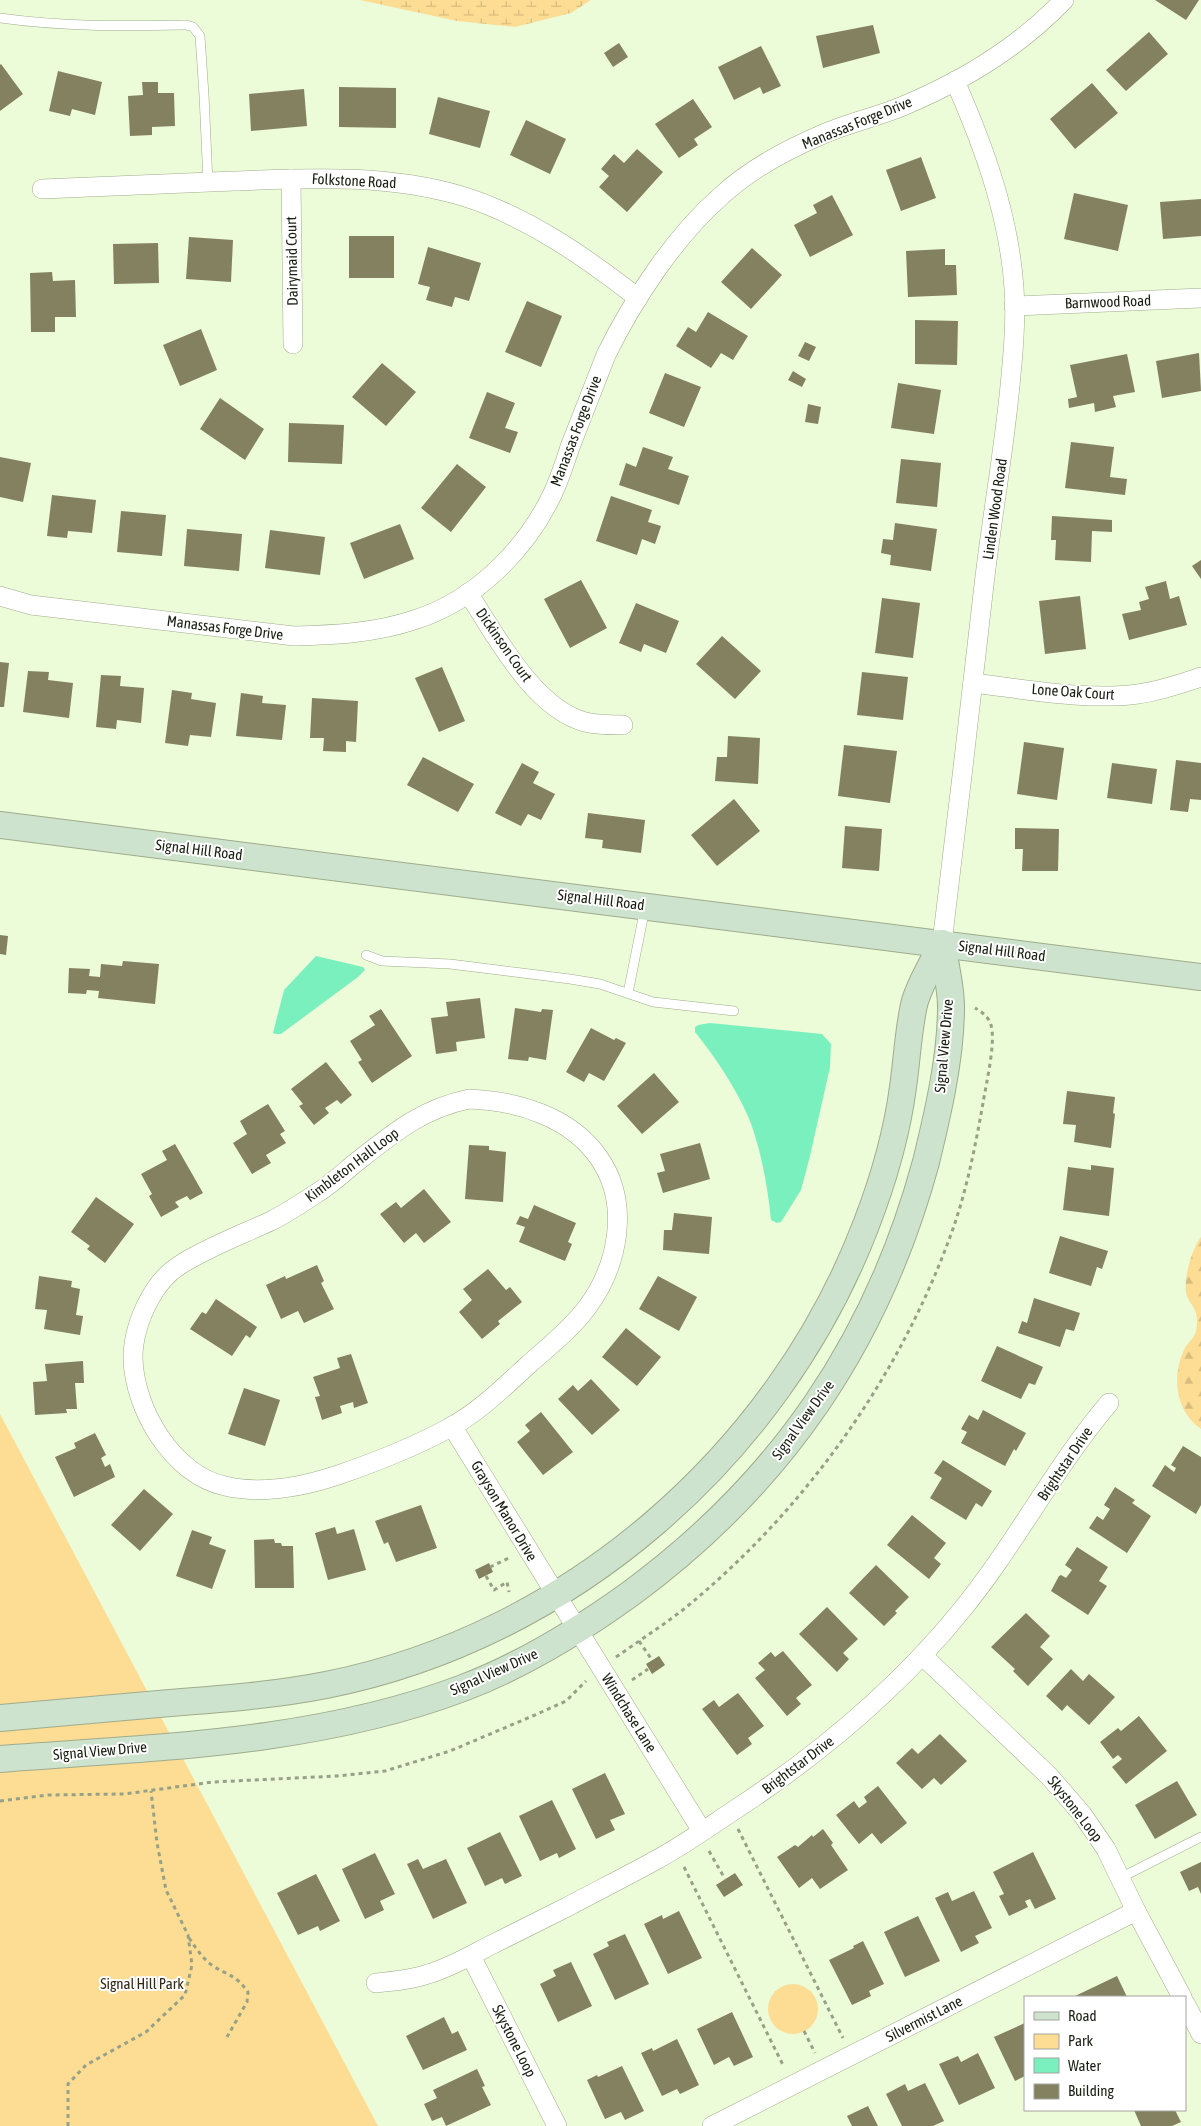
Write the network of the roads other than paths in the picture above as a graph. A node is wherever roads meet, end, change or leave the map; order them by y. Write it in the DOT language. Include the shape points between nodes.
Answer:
graph roads {
  1 [pos="1064,0"];
  2 [pos="0,18"];
  3 [pos="955,81"];
  4 [pos="291,179"];
  5 [pos="208,182"];
  6 [pos="42,189"];
  7 [pos="638,298"];
  8 [pos="1201,298"];
  9 [pos="1014,306"];
  10 [pos="293,344"];
  11 [pos="468,593"];
  12 [pos="0,596"];
  13 [pos="1201,677"];
  14 [pos="973,683"];
  15 [pos="624,725"];
  16 [pos="0,825"];
  17 [pos="646,906"];
  18 [pos="942,943"];
  19 [pos="366,954"];
  20 [pos="1201,978"];
  21 [pos="628,993"];
  22 [pos="734,1010"];
  23 [pos="1109,1403"];
  24 [pos="452,1426"];
  25 [pos="556,1595"];
  26 [pos="577,1630"];
  27 [pos="923,1656"];
  28 [pos="0,1718"];
  29 [pos="0,1760"];
  30 [pos="700,1833"];
  31 [pos="1201,1837"];
  32 [pos="1120,1878"];
  33 [pos="1136,1911"];
  34 [pos="471,1956"];
  35 [pos="376,1983"];
  36 [pos="1181,1996"];
  37 [pos="1186,2005"];
  38 [pos="1201,2034"];
  39 [pos="557,2126"];
  40 [pos="712,2126"];
  1 -- 3 [label="street, Manassas Forge Drive" via="1022,39"];
  2 -- 5 [label="lane" via="80,26 193,27 200,36"];
  3 -- 7 [label="street, Manassas Forge Drive" via="903,106 822,134 773,159 735,185 720,196 683,236"];
  3 -- 9 [label="street, Linden Wood Road" via="977,131 1005,224"];
  4 -- 5 [label="street, Folkstone Road"];
  4 -- 7 [label="street, Folkstone Road" via="376,180 411,184 463,197 545,233 593,263"];
  4 -- 10 [label="street, Dairymaid Court"];
  5 -- 6 [label="street, Folkstone Road"];
  7 -- 11 [label="street, Manassas Forge Drive" via="606,355 553,493 510,558"];
  8 -- 9 [label="street, Barnwood Road"];
  9 -- 14 [label="street, Linden Wood Road" via="1007,423"];
  11 -- 12 [label="street, Manassas Forge Drive" via="415,620 329,636 294,636 31,605"];
  11 -- 15 [label="street, Dickinson Court" via="523,676 546,699 566,714 585,722"];
  13 -- 14 [label="street, Lone Oak Court" via="1138,694 1099,697"];
  14 -- 18 [label="street, Linden Wood Road"];
  16 -- 17 [label="main road, Signal Hill Road"];
  17 -- 18 [label="main road, Signal Hill Road"];
  17 -- 21 [label="lane"];
  18 -- 20 [label="main road, Signal Hill Road"];
  18 -- 25 [label="main road, Signal View Drive" via="914,1002 903,1090 882,1176 865,1227 809,1341 746,1429 697,1485 649,1528"];
  18 -- 26 [label="main road, Signal View Drive" via="951,1006 936,1123 910,1216 880,1294 854,1344 826,1393 744,1496 662,1571"];
  19 -- 21 [label="lane" via="382,961 450,964 570,979"];
  21 -- 22 [label="lane" via="653,1002"];
  23 -- 27 [label="street, Brightstar Drive" via="1076,1444 1014,1540"];
  24 -- 24 [label="street, Kimbleton Hall Loop" via="491,1399 584,1312 601,1287 615,1243 618,1220 615,1194 604,1166 591,1147 572,1129 518,1106 470,1099 446,1104 419,1116 322,1190 275,1219 177,1266 148,1302 137,1331 133,1356 135,1374 150,1421 183,1465 223,1486 284,1488 314,1483 399,1452"];
  24 -- 25 [label="street, Grayson Manor Drive"];
  25 -- 26 [label="street, Windchase Lane"];
  25 -- 28 [label="main road, Signal View Drive" via="429,1656 328,1684 263,1696"];
  26 -- 29 [label="main road, Signal View Drive" via="542,1651 465,1687 331,1727 260,1738"];
  26 -- 30 [label="street, Windchase Lane"];
  27 -- 30 [label="street, Brightstar Drive" via="814,1754"];
  27 -- 32 [label="street, Skystone Loop" via="1049,1776 1082,1814 1106,1849"];
  30 -- 34 [label="street, Brightstar Drive"];
  31 -- 32 [label="lane"];
  32 -- 33 [label="street, Skystone Loop"];
  33 -- 36 [label="street, Skystone Loop"];
  33 -- 40 [label="street, Silvermist Lane"];
  34 -- 35 [label="street, Brightstar Drive" via="430,1974"];
  34 -- 39 [label="street, Skystone Loop"];
  37 -- 38 [label="street"];
}
